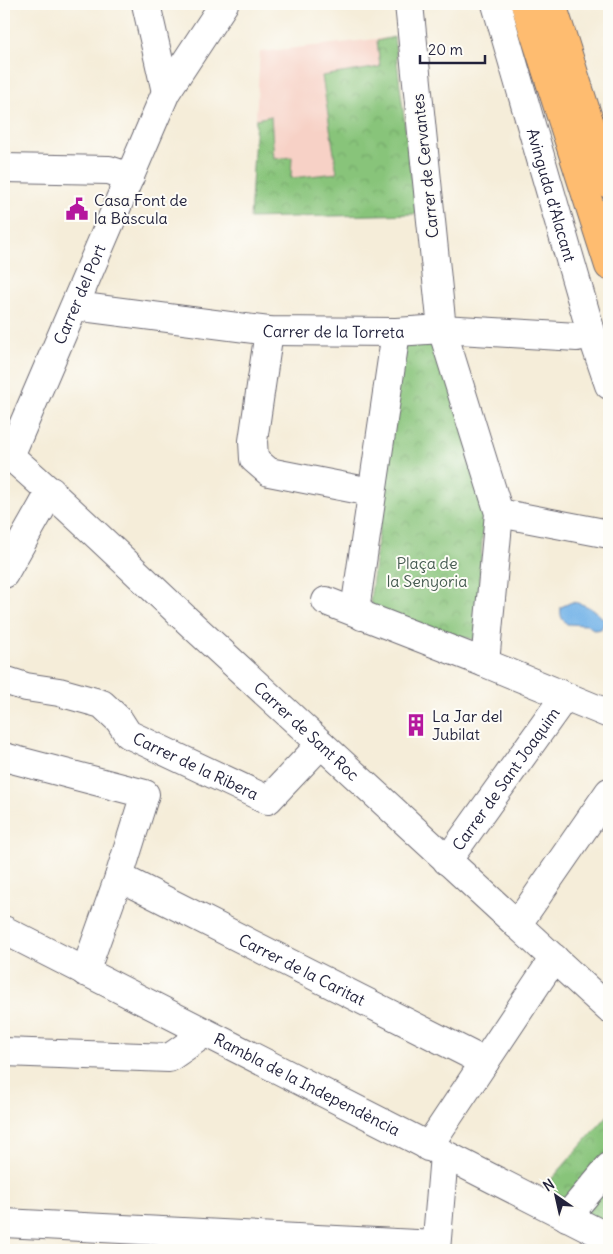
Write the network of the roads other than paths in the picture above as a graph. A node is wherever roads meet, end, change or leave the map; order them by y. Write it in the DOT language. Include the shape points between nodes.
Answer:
graph roads {
  1 [pos="146,4"];
  2 [pos="224,4"];
  3 [pos="409,4"];
  4 [pos="496,4"];
  5 [pos="525,4"];
  6 [pos="552,4"];
  7 [pos="166,92"];
  8 [pos="4,168"];
  9 [pos="130,177"];
  10 [pos="609,184"];
  11 [pos="609,266"];
  12 [pos="75,306"];
  13 [pos="442,329"];
  14 [pos="269,330"];
  15 [pos="396,332"];
  16 [pos="591,332"];
  17 [pos="609,385"];
  18 [pos="7,454"];
  19 [pos="51,491"];
  20 [pos="371,492"];
  21 [pos="499,513"];
  22 [pos="609,534"];
  23 [pos="4,574"];
  24 [pos="326,601"];
  25 [pos="362,616"];
  26 [pos="485,663"];
  27 [pos="4,680"];
  28 [pos="565,696"];
  29 [pos="609,714"];
  30 [pos="321,744"];
  31 [pos="4,757"];
  32 [pos="609,792"];
  33 [pos="447,861"];
  34 [pos="119,877"];
  35 [pos="517,925"];
  36 [pos="4,930"];
  37 [pos="554,958"];
  38 [pos="85,972"];
  39 [pos="609,1009"];
  40 [pos="205,1033"];
  41 [pos="4,1052"];
  42 [pos="485,1062"];
  43 [pos="436,1151"];
  44 [pos="609,1167"];
  45 [pos="567,1217"];
  46 [pos="4,1223"];
  47 [pos="609,1238"];
  48 [pos="436,1248"];
  1 -- 7 [label="street"];
  2 -- 7 [label="street, Carrer del Port"];
  3 -- 13 [label="street, Carrer de Cervantes"];
  4 -- 16 [label="street, Avinguda d'Alacant"];
  5 -- 11 [label="main road, Avinguda d'Alacant"];
  6 -- 10 [label="main road"];
  7 -- 9 [label="street, Carrer del Port"];
  8 -- 9 [label="street" via="109,170"];
  9 -- 12 [label="street, Carrer del Port"];
  12 -- 14 [label="street, Carrer de la Torreta"];
  12 -- 18 [label="street, Carrer del Port"];
  13 -- 15 [label="street, Carrer de la Torreta"];
  13 -- 16 [label="street, Carrer de la Torreta" via="577,337"];
  13 -- 21 [label="street"];
  14 -- 15 [label="street, Carrer de la Torreta"];
  14 -- 20 [label="street" via="253,441 254,459 269,472"];
  15 -- 20 [label="street"];
  16 -- 17 [label="street, Avinguda d'Alacant"];
  18 -- 19 [label="street, Carrer de Sant Roc"];
  19 -- 23 [label="street"];
  19 -- 30 [label="street, Carrer de Sant Roc"];
  20 -- 25 [label="street" via="356,603"];
  21 -- 22 [label="street"];
  21 -- 26 [label="street"];
  24 -- 25 [label="street"];
  25 -- 26 [label="street"];
  26 -- 28 [label="street"];
  27 -- 30 [label="street, Carrer de la Ribera" via="102,704 128,734 268,800"];
  28 -- 29 [label="street"];
  28 -- 33 [label="street, Carrer de Sant Joaquim"];
  30 -- 33 [label="street, Carrer de Sant Roc"];
  31 -- 34 [label="street" via="145,794"];
  32 -- 35 [label="street"];
  33 -- 35 [label="street, Carrer de Sant Roc"];
  34 -- 38 [label="street"];
  34 -- 42 [label="street, Carrer de la Caritat"];
  35 -- 37 [label="street, Carrer de Sant Roc"];
  36 -- 38 [label="street, Rambla de la Independència"];
  37 -- 39 [label="street, Carrer de Sant Roc"];
  37 -- 42 [label="street"];
  38 -- 40 [label="street, Rambla de la Independència"];
  40 -- 41 [label="street" via="169,1058"];
  40 -- 43 [label="street, Rambla de la Independència"];
  42 -- 43 [label="street"];
  43 -- 45 [label="street, Rambla de la Independència"];
  43 -- 48 [label="street"];
  44 -- 45 [label="street"];
  45 -- 47 [label="street, Rambla de la Independència"];
  46 -- 48 [label="street"];
}
